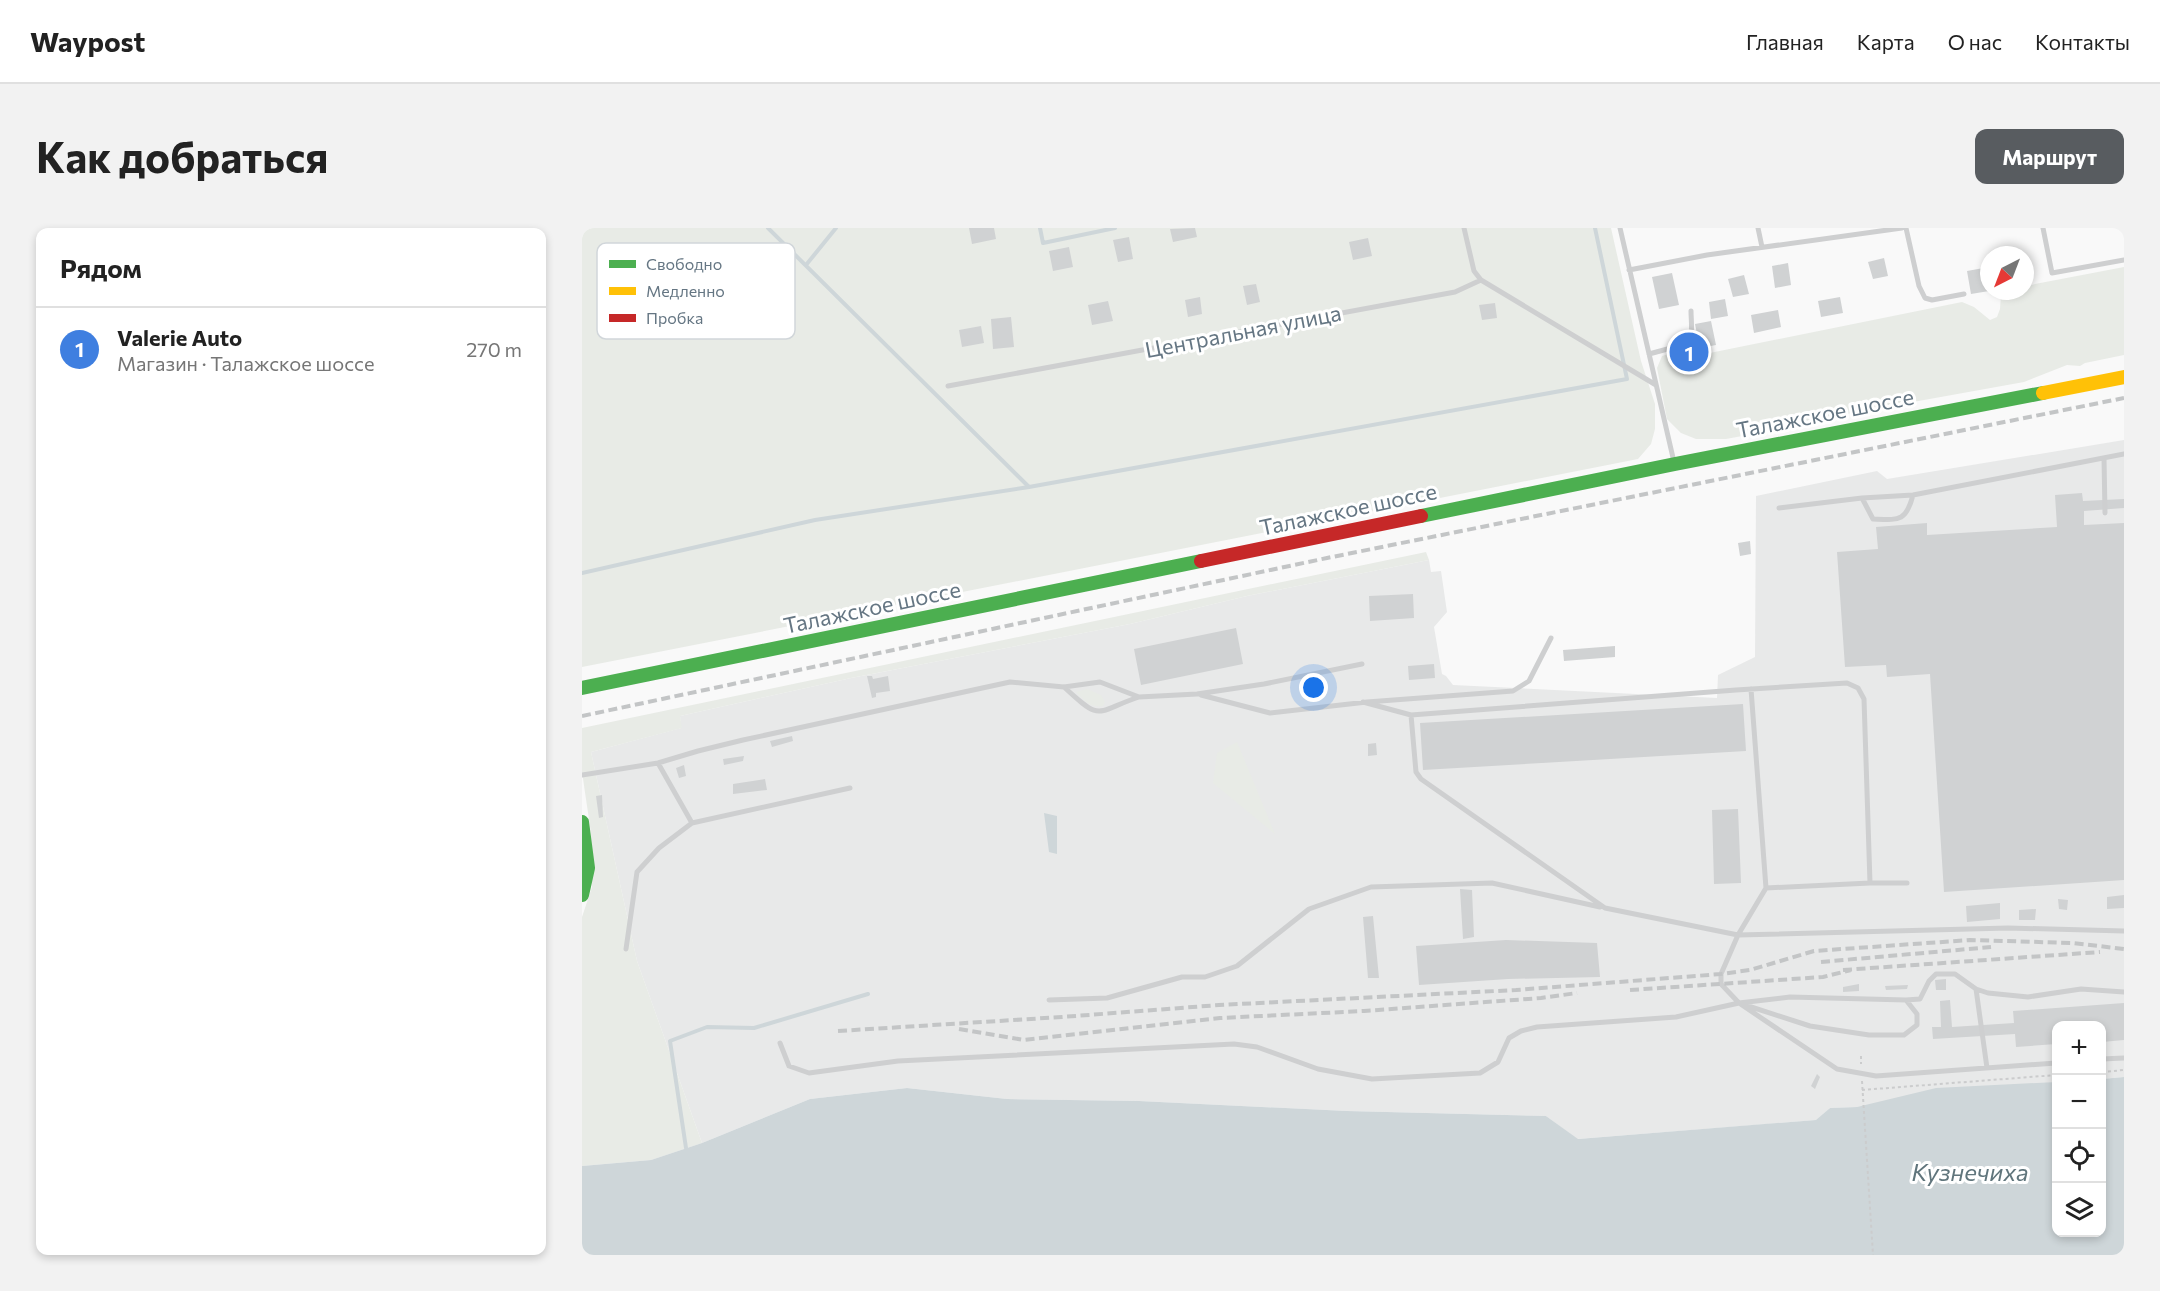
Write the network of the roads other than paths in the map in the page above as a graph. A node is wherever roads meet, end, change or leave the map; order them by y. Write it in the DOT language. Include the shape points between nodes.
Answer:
graph roads {
  1 [pos="1464,228"];
  2 [pos="1620,228"];
  3 [pos="1758,228"];
  4 [pos="1904,228"];
  5 [pos="2043,228"];
  6 [pos="1762,247"];
  7 [pos="2124,260"];
  8 [pos="1629,270"];
  9 [pos="1481,280"];
  10 [pos="1964,294"];
  11 [pos="1691,311"];
  12 [pos="1649,354"];
  13 [pos="2124,376"];
  14 [pos="1656,385"];
  15 [pos="948,386"];
  16 [pos="2124,454"];
  17 [pos="2104,458"];
  18 [pos="1675,464"];
  19 [pos="1913,495"];
  20 [pos="1862,498"];
  21 [pos="1779,508"];
  22 [pos="2105,513"];
  23 [pos="1551,638"];
  24 [pos="1362,664"];
  25 [pos="1064,687"];
  26 [pos="582,688"];
  27 [pos="1751,689"];
  28 [pos="1197,694"];
  29 [pos="1139,697"];
  30 [pos="1363,702"];
  31 [pos="1411,716"];
  32 [pos="658,763"];
  33 [pos="582,775"];
  34 [pos="850,788"];
  35 [pos="582,822"];
  36 [pos="692,823"];
  37 [pos="1870,883"];
  38 [pos="1907,884"];
  39 [pos="1766,888"];
  40 [pos="582,896"];
  41 [pos="1605,908"];
  42 [pos="2124,931"];
  43 [pos="1738,935"];
  44 [pos="626,949"];
  45 [pos="1976,989"];
  46 [pos="2124,992"];
  47 [pos="1049,1000"];
  48 [pos="1906,1000"];
  49 [pos="1739,1003"];
  50 [pos="780,1043"];
  51 [pos="2124,1058"];
  52 [pos="2106,1059"];
  53 [pos="2052,1063"];
  54 [pos="1987,1068"];
  1 -- 9 [label="lane" via="1474,271"];
  2 -- 8 [label="lane"];
  3 -- 6 [label="lane"];
  4 -- 6 [label="lane"];
  4 -- 10 [label="lane" via="1925,298"];
  5 -- 7 [label="lane" via="2052,273"];
  6 -- 8 [label="lane"];
  8 -- 12 [label="lane"];
  9 -- 14 [label="lane"];
  9 -- 15 [label="lane, Центральная улица" via="1455,292"];
  11 -- 12 [label="lane" via="1690,340"];
  12 -- 14 [label="lane"];
  13 -- 18 [label="main road, Талажское шоссе"];
  14 -- 18 [label="lane"];
  16 -- 17 [label="lane"];
  17 -- 19 [label="lane"];
  17 -- 22 [label="lane"];
  18 -- 26 [label="main road, Талажское шоссе"];
  19 -- 20 [label="lane"];
  19 -- 20 [label="lane" via="1909,511 1896,519 1873,519"];
  20 -- 21 [label="lane"];
  23 -- 30 [label="lane" via="1529,681 1513,691"];
  24 -- 28 [label="lane"];
  25 -- 29 [label="lane" via="1100,682"];
  25 -- 29 [label="lane" via="1098,713"];
  25 -- 32 [label="lane" via="1010,682"];
  27 -- 31 [label="lane"];
  27 -- 37 [label="lane" via="1847,683 1858,688 1864,699"];
  27 -- 39 [label="lane"];
  28 -- 29 [label="lane"];
  28 -- 30 [label="lane" via="1270,713"];
  30 -- 31 [label="lane"];
  31 -- 41 [label="lane" via="1416,772 1421,779"];
  32 -- 33 [label="lane"];
  32 -- 36 [label="lane"];
  34 -- 36 [label="lane"];
  35 -- 40 [label="main road" via="588,868"];
  36 -- 44 [label="lane" via="659,848 637,872"];
  37 -- 38 [label="lane"];
  37 -- 39 [label="lane"];
  39 -- 43 [label="lane"];
  41 -- 43 [label="lane"];
  41 -- 47 [label="lane" via="1492,883 1371,886 1309,909 1237,966 1205,977 1182,977 1107,998"];
  42 -- 43 [label="lane" via="2008,928"];
  43 -- 49 [label="lane" via="1720,974 1721,984"];
  45 -- 46 [label="lane" via="2028,997 2081,989"];
  45 -- 48 [label="lane" via="1955,974 1936,975 1920,999"];
  45 -- 54 [label="lane"];
  48 -- 49 [label="lane" via="1790,997"];
  48 -- 49 [label="lane" via="1917,1014 1917,1025 1904,1035 1869,1035 1810,1026"];
  49 -- 50 [label="lane" via="1676,1017 1537,1027 1509,1038 1498,1062 1480,1073 1372,1079 1318,1069 1257,1047 1234,1044 898,1061 809,1073 789,1066"];
  49 -- 54 [label="lane" via="1837,1069 1876,1076"];
  51 -- 52 [label="lane"];
  53 -- 54 [label="lane"];
}
